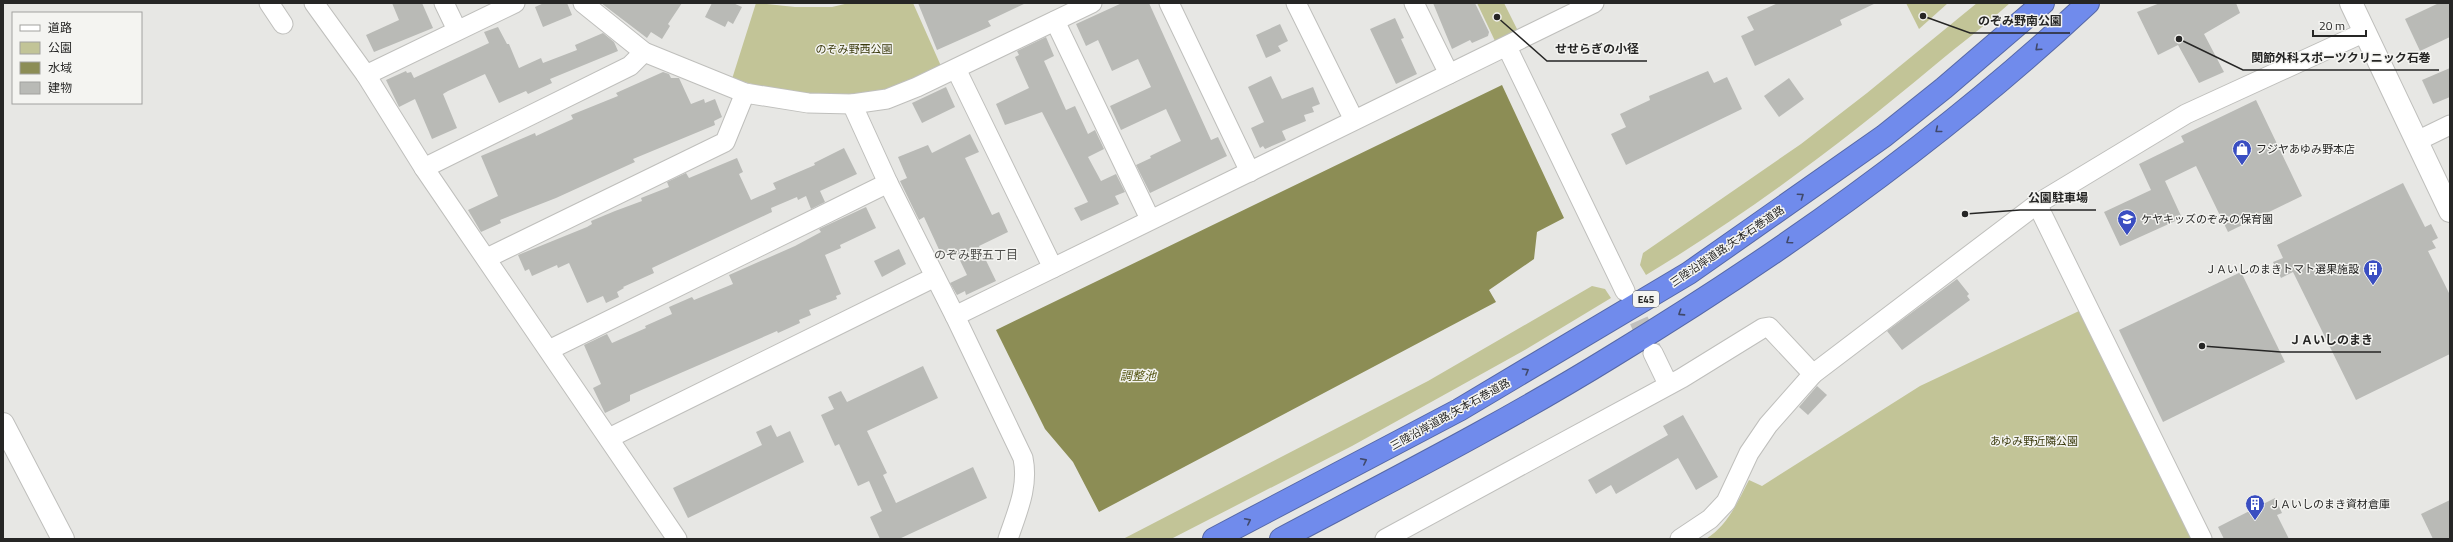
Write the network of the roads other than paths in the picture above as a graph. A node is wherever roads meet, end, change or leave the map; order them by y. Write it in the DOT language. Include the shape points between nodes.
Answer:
graph roads {
  1 [pos="269,3"];
  2 [pos="314,3"];
  3 [pos="444,3"];
  4 [pos="515,3"];
  5 [pos="583,3"];
  6 [pos="1092,3"];
  7 [pos="1169,3"];
  8 [pos="1296,3"];
  9 [pos="1414,3"];
  10 [pos="1594,3"];
  11 [pos="2043,3"];
  12 [pos="2088,3"];
  13 [pos="2351,3"];
  14 [pos="1055,21"];
  15 [pos="283,24"];
  16 [pos="457,30"];
  17 [pos="2364,32"];
  18 [pos="1507,46"];
  19 [pos="644,52"];
  20 [pos="956,69"];
  21 [pos="1449,74"];
  22 [pos="366,75"];
  23 [pos="745,93"];
  24 [pos="852,104"];
  25 [pos="1354,120"];
  26 [pos="2450,125"];
  27 [pos="2417,141"];
  28 [pos="424,168"];
  29 [pos="1250,172"];
  30 [pos="888,183"];
  31 [pos="2037,204"];
  32 [pos="2450,211"];
  33 [pos="1150,219"];
  34 [pos="487,258"];
  35 [pos="1053,268"];
  36 [pos="935,277"];
  37 [pos="1625,291"];
  38 [pos="955,316"];
  39 [pos="549,350"];
  40 [pos="1653,353"];
  41 [pos="1813,374"];
  42 [pos="1668,384"];
  43 [pos="3,424"];
  44 [pos="609,438"];
  45 [pos="63,539"];
  46 [pos="677,539"];
  47 [pos="1008,539"];
  48 [pos="1214,539"];
  49 [pos="1281,539"];
  50 [pos="1385,539"];
  51 [pos="1680,539"];
  52 [pos="2202,539"];
  1 -- 15 [label="street"];
  2 -- 22 [label="street"];
  3 -- 16 [label="street"];
  4 -- 16 [label="street"];
  5 -- 19 [label="street"];
  6 -- 14 [label="street"];
  7 -- 29 [label="street"];
  8 -- 25 [label="street"];
  9 -- 21 [label="street"];
  10 -- 18 [label="street"];
  48 -- 11 [label="highway, 三陸沿岸道路;矢本石巻道路 / E45, one-way" via="1459,410 1689,274 1884,136"];
  12 -- 49 [label="highway, one-way" via="2030,55 1897,163 1704,298 1548,394"];
  13 -- 17 [label="street"];
  14 -- 20 [label="street"];
  14 -- 33 [label="street"];
  16 -- 22 [label="street"];
  17 -- 27 [label="street"];
  17 -- 31 [label="street" via="2186,114"];
  18 -- 21 [label="street"];
  18 -- 37 [label="street"];
  19 -- 23 [label="street"];
  19 -- 28 [label="street" via="630,66"];
  20 -- 24 [label="street" via="887,99"];
  20 -- 35 [label="street"];
  21 -- 25 [label="street"];
  22 -- 28 [label="street"];
  23 -- 24 [label="street" via="808,103"];
  23 -- 34 [label="street" via="725,142"];
  24 -- 30 [label="street"];
  25 -- 29 [label="street"];
  26 -- 27 [label="street"];
  27 -- 32 [label="street"];
  28 -- 34 [label="street"];
  29 -- 33 [label="street"];
  30 -- 36 [label="street"];
  30 -- 39 [label="street"];
  31 -- 41 [label="street"];
  31 -- 52 [label="street"];
  33 -- 35 [label="street"];
  34 -- 39 [label="street"];
  35 -- 38 [label="street"];
  36 -- 38 [label="street"];
  36 -- 44 [label="street"];
  38 -- 47 [label="street" via="1023,458 1026,471 1023,494"];
  39 -- 44 [label="street"];
  40 -- 42 [label="street"];
  41 -- 42 [label="street" via="1769,327 1763,328"];
  41 -- 51 [label="street" via="1768,425 1749,454 1726,502 1710,519"];
  42 -- 50 [label="street"];
  43 -- 45 [label="street"];
  44 -- 46 [label="street"];
}
